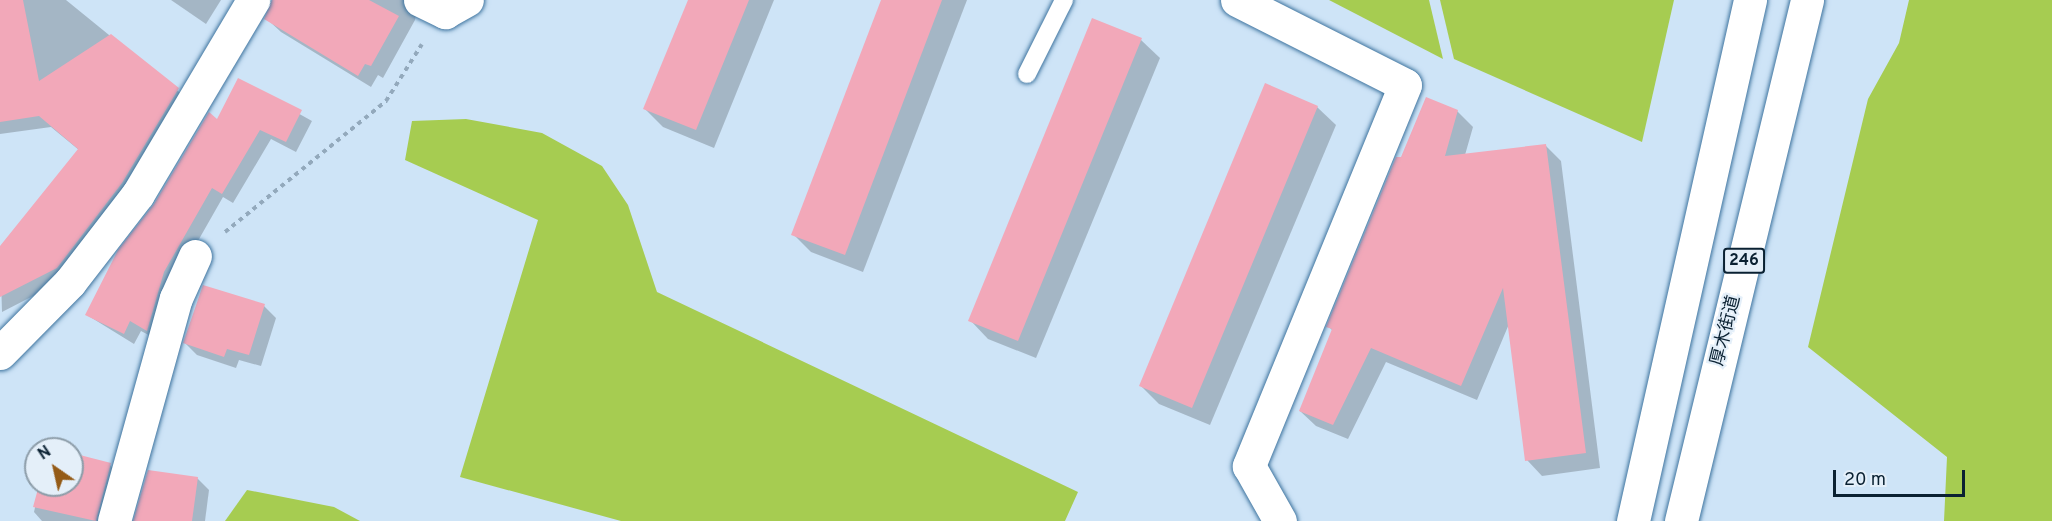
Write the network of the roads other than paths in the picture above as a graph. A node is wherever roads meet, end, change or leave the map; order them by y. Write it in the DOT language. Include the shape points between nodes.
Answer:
graph roads {
  1 [pos="253,0"];
  2 [pos="1064,0"];
  3 [pos="1237,0"];
  4 [pos="1750,0"];
  5 [pos="1807,0"];
  6 [pos="1027,74"];
  7 [pos="195,256"];
  8 [pos="0,353"];
  9 [pos="114,521"];
  10 [pos="1280,521"];
  11 [pos="1633,521"];
  12 [pos="1681,521"];
  1 -- 8 [label="main road" via="138,194 70,282"];
  2 -- 6 [label="lane"];
  3 -- 10 [label="main road" via="1405,85 1249,466"];
  4 -- 11 [label="main road"];
  5 -- 12 [label="main road, 厚木街道 / 246"];
  7 -- 9 [label="main road" via="176,298"];
}
